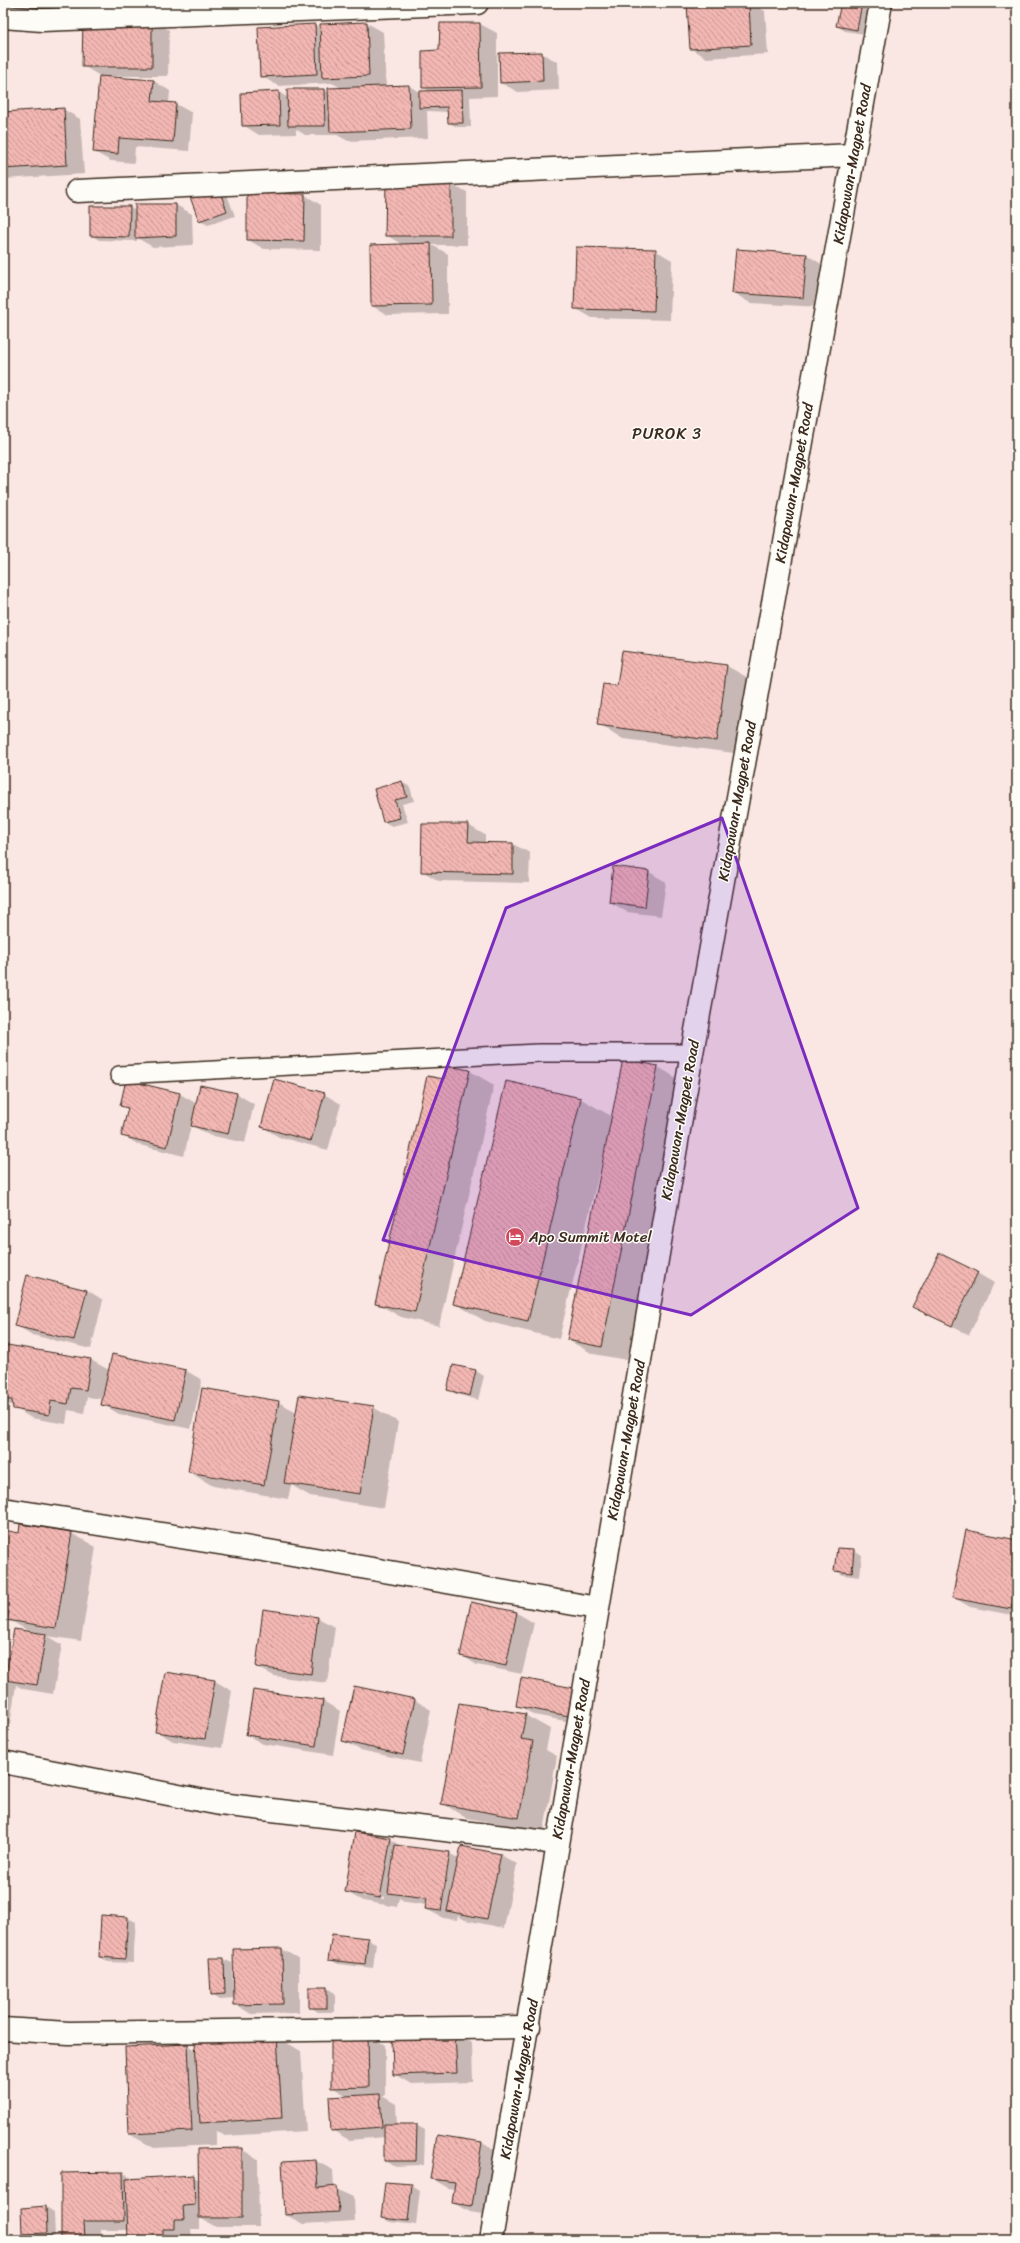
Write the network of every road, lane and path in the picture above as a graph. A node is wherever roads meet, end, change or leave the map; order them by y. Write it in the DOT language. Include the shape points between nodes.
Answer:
graph roads {
  1 [pos="477,3"];
  2 [pos="881,3"];
  3 [pos="3,16"];
  4 [pos="853,156"];
  5 [pos="77,190"];
  6 [pos="692,1054"];
  7 [pos="119,1075"];
  8 [pos="3,1509"];
  9 [pos="597,1608"];
  10 [pos="3,1762"];
  11 [pos="557,1843"];
  12 [pos="529,2027"];
  13 [pos="3,2029"];
  14 [pos="491,2240"];
  1 -- 3 [label="street" via="42,20"];
  2 -- 4 [label="street, Kidapawan-Magpet Road"];
  4 -- 5 [label="street"];
  4 -- 6 [label="street, Kidapawan-Magpet Road"];
  6 -- 7 [label="lane" via="539,1053"];
  6 -- 9 [label="street, Kidapawan-Magpet Road"];
  8 -- 9 [label="street" via="263,1550"];
  9 -- 11 [label="street, Kidapawan-Magpet Road"];
  10 -- 11 [label="street" via="220,1804"];
  11 -- 12 [label="street, Kidapawan-Magpet Road"];
  12 -- 13 [label="street" via="69,2033"];
  12 -- 14 [label="street, Kidapawan-Magpet Road"];
}
